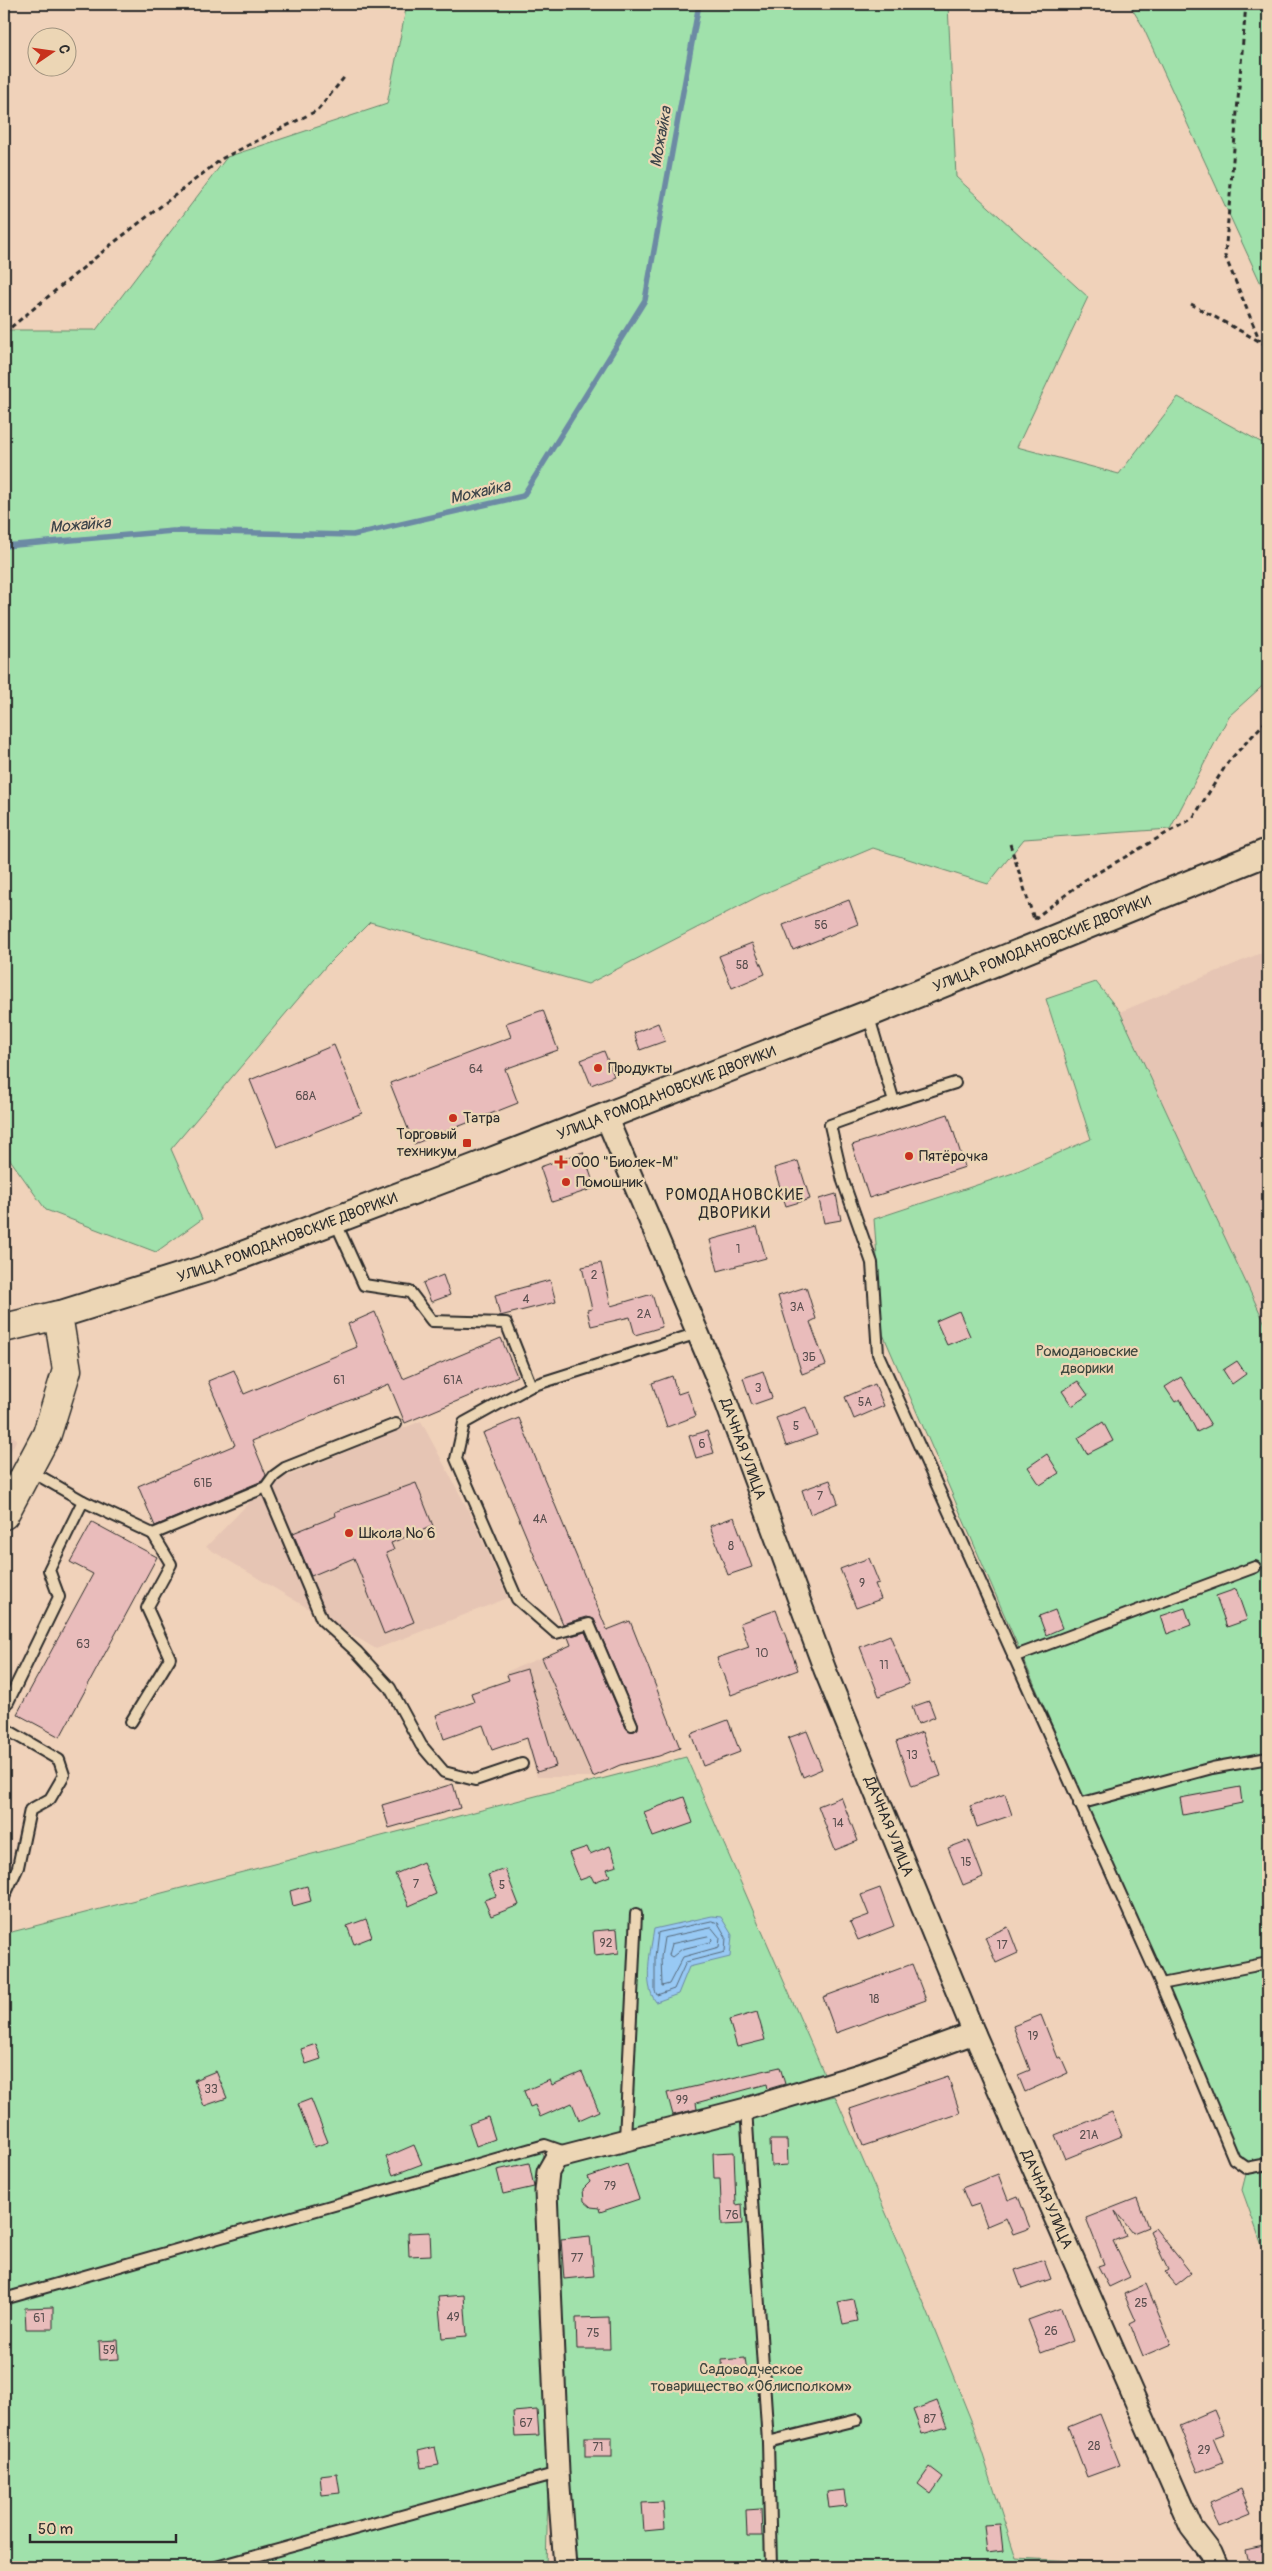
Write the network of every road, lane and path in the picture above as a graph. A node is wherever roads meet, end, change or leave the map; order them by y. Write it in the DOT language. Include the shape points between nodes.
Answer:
graph roads {
  1 [pos="1246,4"];
  2 [pos="346,75"];
  3 [pos="1191,304"];
  4 [pos="4,333"];
  5 [pos="1260,341"];
  6 [pos="1268,346"];
  7 [pos="1268,719"];
  8 [pos="1010,844"];
  9 [pos="1268,852"];
  10 [pos="1038,932"];
  11 [pos="868,1014"];
  12 [pos="954,1083"];
  13 [pos="894,1102"];
  14 [pos="606,1117"];
  15 [pos="334,1220"];
  16 [pos="58,1316"];
  17 [pos="4,1328"];
  18 [pos="698,1333"];
  19 [pos="531,1386"];
  20 [pos="396,1424"];
  21 [pos="28,1470"];
  22 [pos="266,1487"];
  23 [pos="83,1501"];
  24 [pos="4,1515"];
  25 [pos="153,1534"];
  26 [pos="1255,1567"];
  27 [pos="1013,1657"];
  28 [pos="4,1704"];
  29 [pos="131,1722"];
  30 [pos="632,1725"];
  31 [pos="4,1728"];
  32 [pos="1268,1758"];
  33 [pos="522,1764"];
  34 [pos="1079,1804"];
  35 [pos="4,1898"];
  36 [pos="636,1914"];
  37 [pos="1268,1963"];
  38 [pos="1161,1984"];
  39 [pos="974,2033"];
  40 [pos="746,2109"];
  41 [pos="625,2139"];
  42 [pos="569,2153"];
  43 [pos="1268,2164"];
  44 [pos="4,2299"];
  45 [pos="857,2420"];
  46 [pos="768,2442"];
  47 [pos="558,2474"];
  48 [pos="216,2567"];
  49 [pos="565,2567"];
  50 [pos="771,2567"];
  51 [pos="1217,2567"];
  1 -- 5 [label="path" via="1225,256"];
  2 -- 4 [label="path" via="318,110 223,158"];
  3 -- 5 [label="path"];
  5 -- 6 [label="path"];
  7 -- 10 [label="path" via="1228,762 1193,818 1085,880"];
  8 -- 10 [label="path"];
  9 -- 10 [label="street, УЛИЦА РОМОДАНОВСКИЕ ДВОРИКИ"];
  10 -- 11 [label="street, УЛИЦА РОМОДАНОВСКИЕ ДВОРИКИ"];
  11 -- 13 [label="lane"];
  11 -- 14 [label="street, УЛИЦА РОМОДАНОВСКИЕ ДВОРИКИ"];
  12 -- 13 [label="lane"];
  13 -- 27 [label="lane" via="830,1125 843,1181 872,1263 878,1354"];
  14 -- 15 [label="street, УЛИЦА РОМОДАНОВСКИЕ ДВОРИКИ"];
  14 -- 18 [label="street, ДАЧНАЯ УЛИЦА"];
  15 -- 16 [label="street, УЛИЦА РОМОДАНОВСКИЕ ДВОРИКИ" via="208,1268"];
  15 -- 19 [label="lane" via="364,1285 410,1292 432,1321 506,1323"];
  16 -- 17 [label="main road"];
  16 -- 21 [label="main road" via="68,1370 47,1434"];
  18 -- 19 [label="lane"];
  18 -- 39 [label="street, ДАЧНАЯ УЛИЦА" via="825,1670"];
  19 -- 30 [label="lane" via="464,1423 456,1459 517,1599 556,1633 589,1624"];
  20 -- 22 [label="lane" via="285,1468"];
  21 -- 23 [label="lane"];
  21 -- 24 [label="main road"];
  22 -- 25 [label="lane"];
  22 -- 33 [label="lane" via="322,1620 390,1688 421,1745 444,1772 475,1780"];
  23 -- 25 [label="lane"];
  23 -- 28 [label="lane" via="49,1570 58,1598 8,1702"];
  25 -- 29 [label="lane" via="171,1564 147,1608 170,1658"];
  26 -- 27 [label="lane"];
  27 -- 34 [label="lane"];
  31 -- 35 [label="lane" via="58,1760 64,1775 50,1799 30,1810 18,1867"];
  32 -- 34 [label="lane" via="1212,1768"];
  34 -- 38 [label="lane"];
  36 -- 41 [label="lane"];
  37 -- 38 [label="lane"];
  38 -- 43 [label="lane" via="1234,2159 1247,2168"];
  39 -- 40 [label="street" via="859,2075"];
  39 -- 51 [label="street, ДАЧНАЯ УЛИЦА" via="1191,2528 1211,2553"];
  40 -- 41 [label="street"];
  40 -- 46 [label="lane"];
  41 -- 42 [label="street"];
  42 -- 44 [label="lane" via="545,2145"];
  42 -- 47 [label="street" via="556,2158 548,2172 546,2191"];
  45 -- 46 [label="lane"];
  46 -- 50 [label="lane"];
  47 -- 48 [label="lane"];
  47 -- 49 [label="street"];
}
